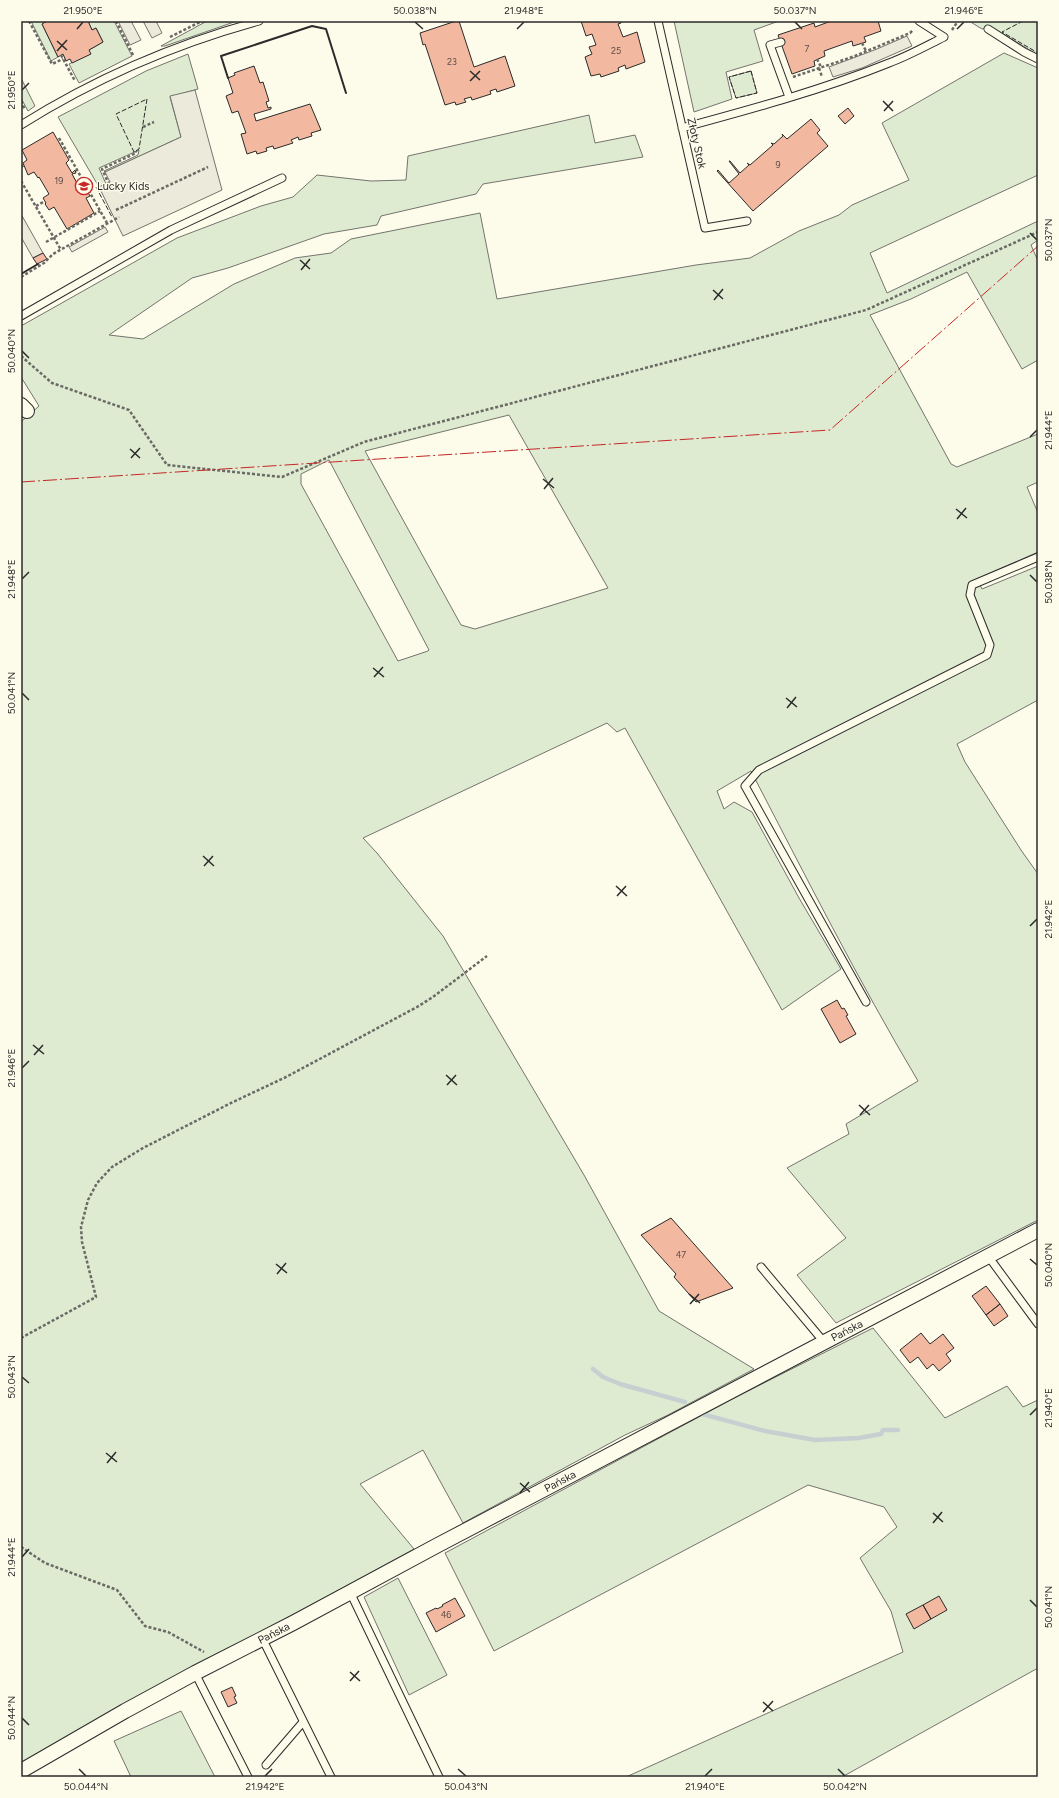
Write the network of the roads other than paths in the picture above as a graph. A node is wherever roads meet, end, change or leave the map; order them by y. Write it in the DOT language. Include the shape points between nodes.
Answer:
graph roads {
  1 [pos="259,21"];
  2 [pos="658,21"];
  3 [pos="919,21"];
  4 [pos="988,29"];
  5 [pos="781,42"];
  6 [pos="1038,59"];
  7 [pos="789,97"];
  8 [pos="21,125"];
  9 [pos="682,128"];
  10 [pos="282,178"];
  11 [pos="747,222"];
  12 [pos="21,316"];
  13 [pos="1038,557"];
  14 [pos="866,1002"];
  15 [pos="1038,1230"];
  16 [pos="988,1256"];
  17 [pos="761,1268"];
  18 [pos="1038,1324"];
  19 [pos="824,1342"];
  20 [pos="350,1592"];
  21 [pos="262,1638"];
  22 [pos="195,1673"];
  23 [pos="303,1722"];
  24 [pos="266,1765"];
  25 [pos="21,1771"];
  26 [pos="248,1777"];
  27 [pos="331,1777"];
  28 [pos="439,1777"];
  1 -- 8 [label="lane" via="155,55 60,102"];
  2 -- 9 [label="lane, Złoty Stok"];
  3 -- 7 [label="lane" via="944,37 889,63"];
  4 -- 6 [label="lane"];
  5 -- 7 [label="lane" via="770,45"];
  7 -- 9 [label="lane"];
  9 -- 11 [label="lane, Złoty Stok" via="705,228"];
  10 -- 12 [label="lane" via="171,230"];
  13 -- 14 [label="lane" via="972,585 970,595 990,645 987,655 759,770 745,786"];
  15 -- 16 [label="street, Pańska"];
  16 -- 18 [label="lane"];
  16 -- 19 [label="street, Pańska"];
  17 -- 19 [label="lane"];
  19 -- 20 [label="street, Pańska"];
  20 -- 21 [label="street, Pańska"];
  20 -- 28 [label="lane"];
  21 -- 22 [label="street, Pańska"];
  21 -- 23 [label="lane"];
  22 -- 25 [label="street, Pańska"];
  22 -- 26 [label="lane"];
  23 -- 24 [label="lane"];
  23 -- 27 [label="lane"];
}
